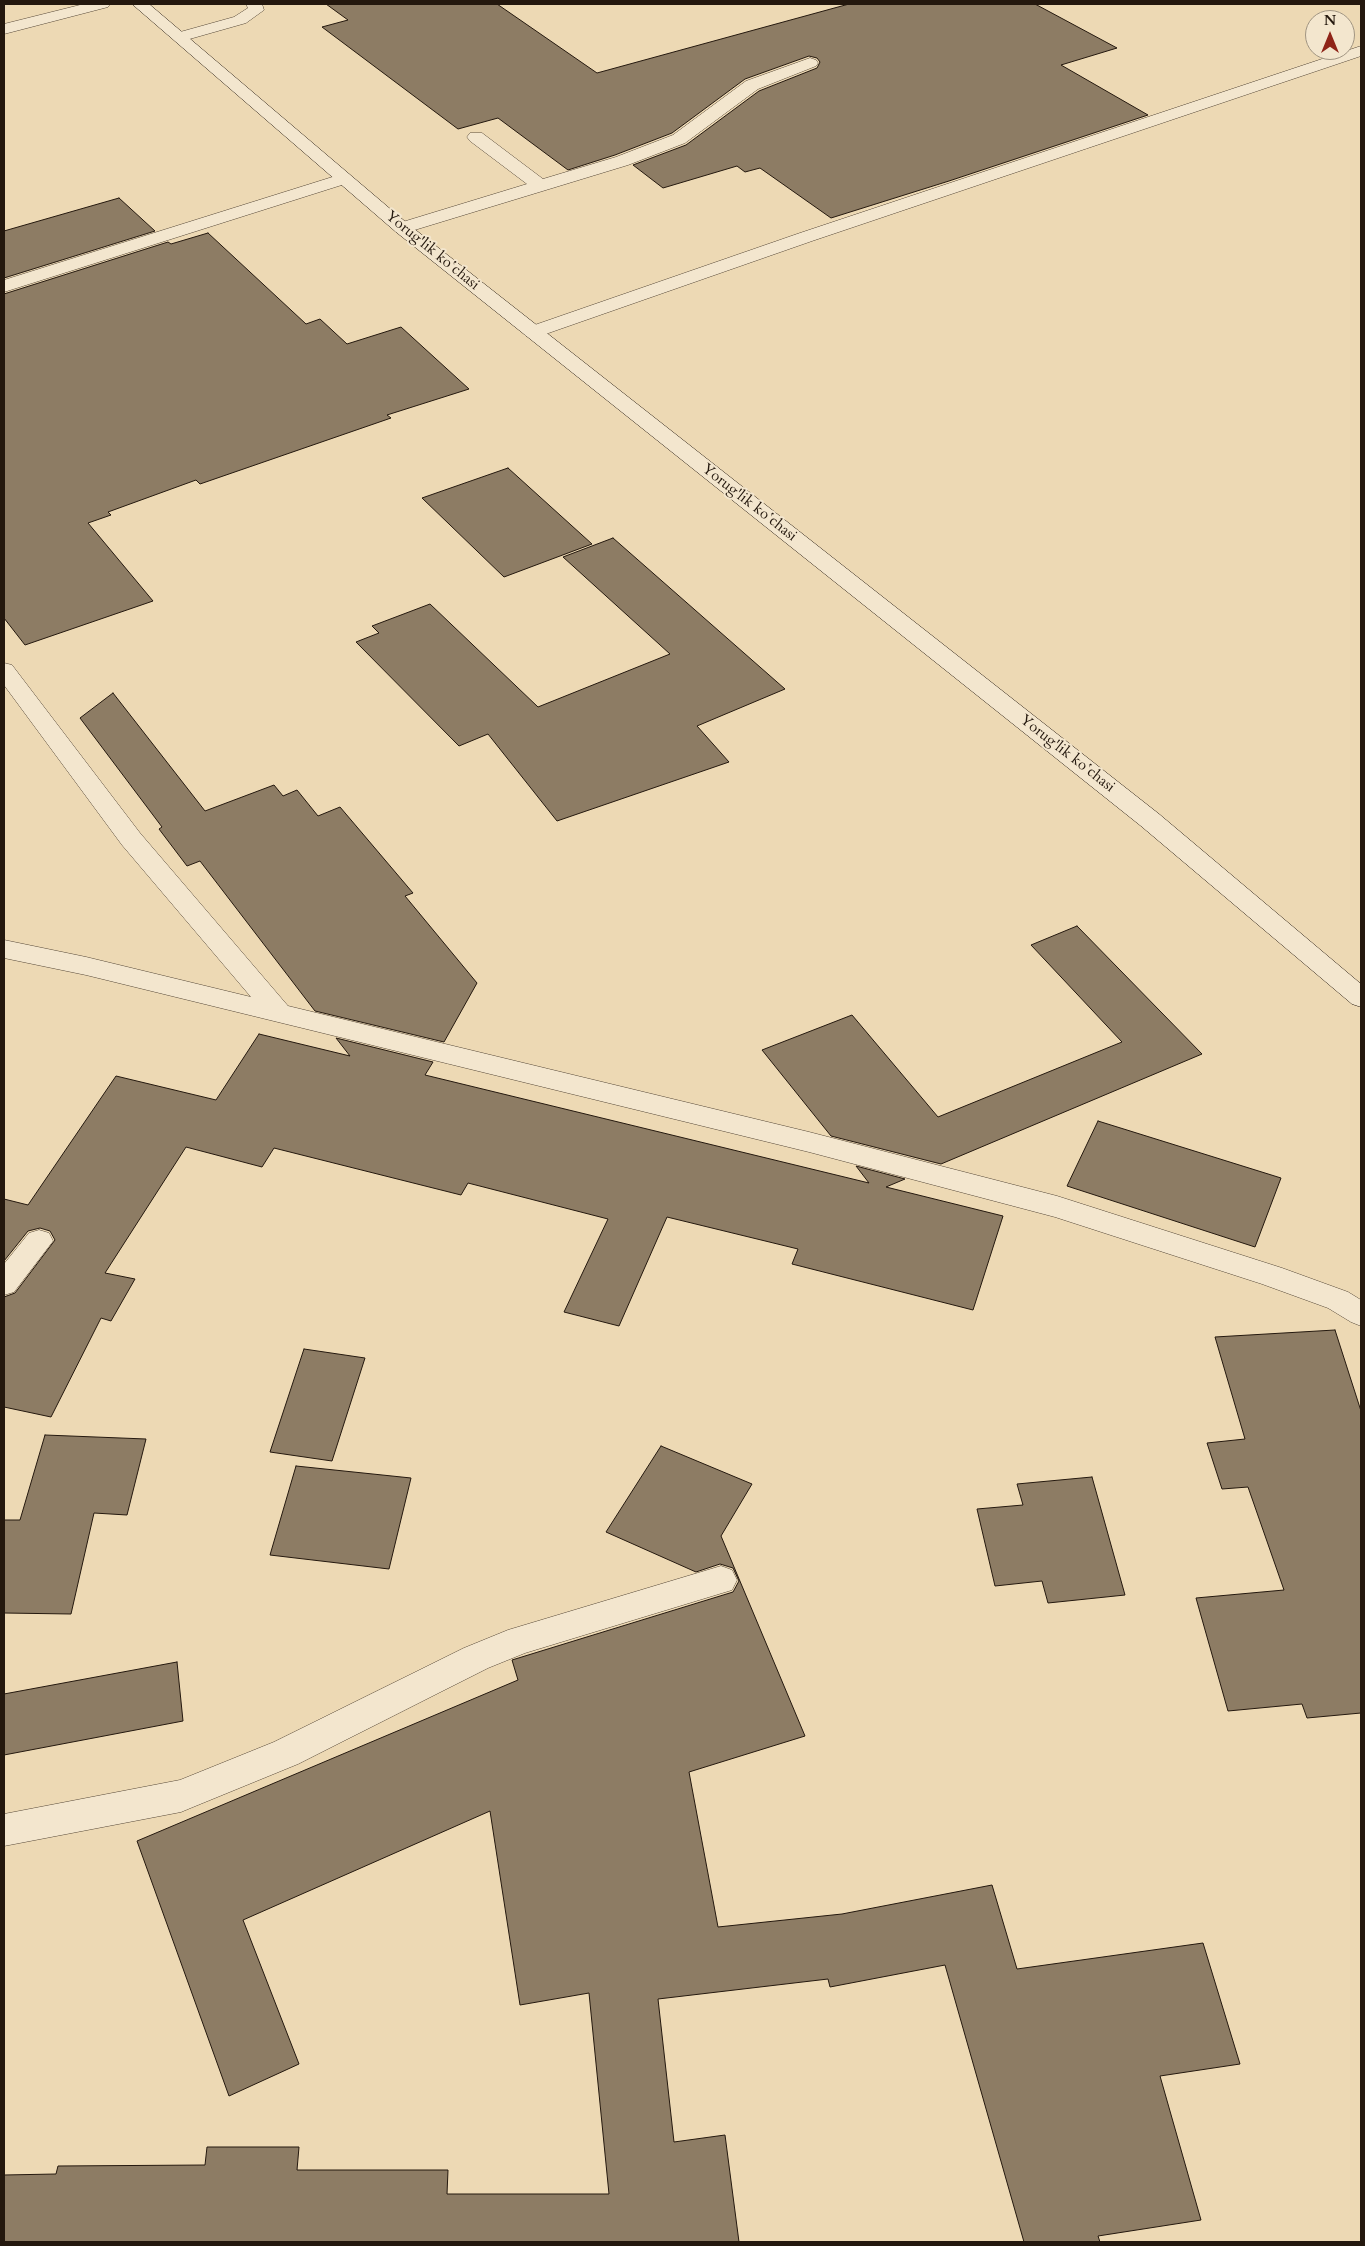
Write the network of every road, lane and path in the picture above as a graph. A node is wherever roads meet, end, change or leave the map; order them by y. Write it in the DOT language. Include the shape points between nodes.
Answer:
graph roads {
  1 [pos="102,4"];
  2 [pos="140,4"];
  3 [pos="254,4"];
  4 [pos="4,29"];
  5 [pos="179,38"];
  6 [pos="1361,51"];
  7 [pos="810,63"];
  8 [pos="476,137"];
  9 [pos="342,179"];
  10 [pos="541,186"];
  11 [pos="402,228"];
  12 [pos="4,286"];
  13 [pos="533,332"];
  14 [pos="4,670"];
  15 [pos="4,949"];
  16 [pos="1361,998"];
  17 [pos="280,1014"];
  18 [pos="39,1241"];
  19 [pos="4,1284"];
  20 [pos="1361,1314"];
  21 [pos="721,1580"];
  22 [pos="4,1830"];
  1 -- 4 [label="street"];
  2 -- 5 [label="street, Yorug'lik koʻchasi"];
  3 -- 5 [label="street" via="256,10 240,20"];
  5 -- 9 [label="street, Yorug'lik koʻchasi"];
  6 -- 13 [label="street"];
  7 -- 10 [label="street" via="752,85 679,139"];
  8 -- 10 [label="street"];
  9 -- 11 [label="street, Yorug'lik koʻchasi"];
  9 -- 12 [label="street"];
  10 -- 11 [label="street"];
  11 -- 13 [label="street, Yorug'lik koʻchasi"];
  13 -- 16 [label="street, Yorug'lik koʻchasi" via="1150,820"];
  14 -- 17 [label="street" via="131,839"];
  15 -- 17 [label="street"];
  17 -- 20 [label="street" via="809,1142 1057,1207 1272,1276 1338,1300"];
  18 -- 19 [label="street"];
  21 -- 22 [label="street" via="520,1640 476,1658 286,1753 181,1796"];
}
